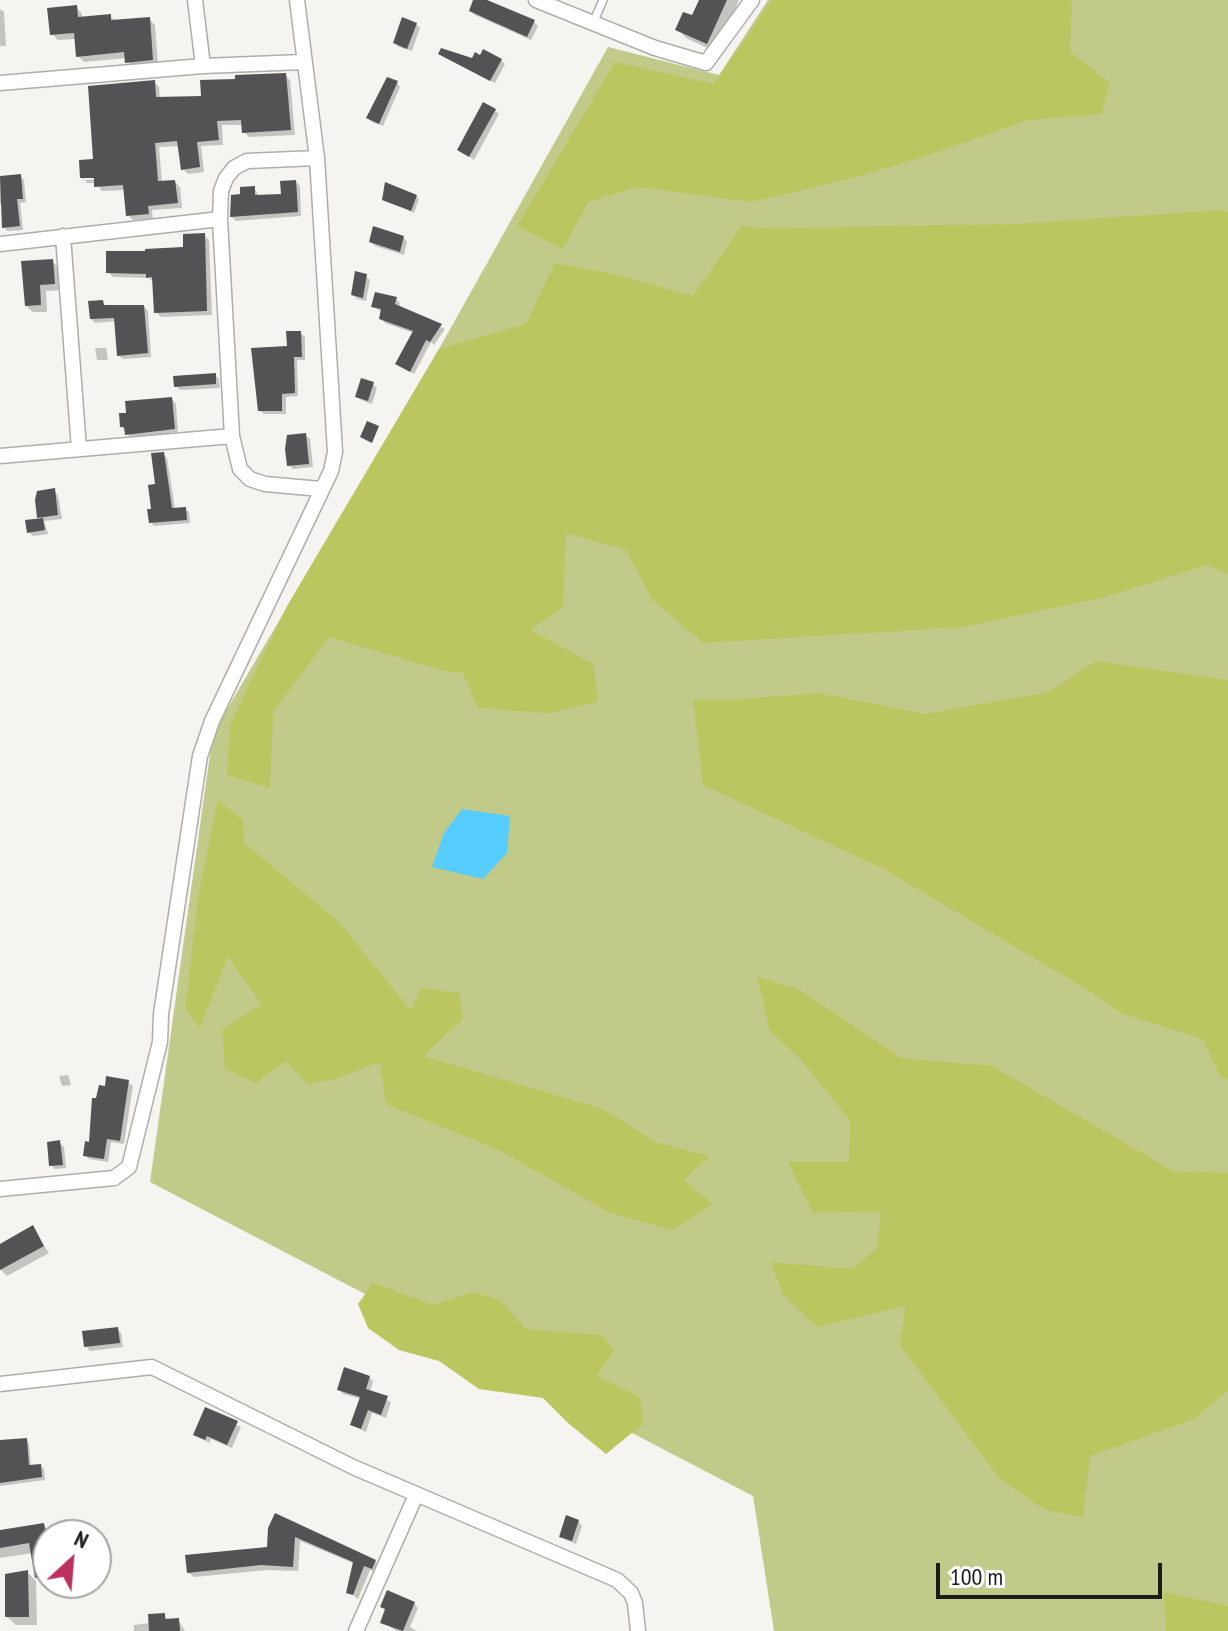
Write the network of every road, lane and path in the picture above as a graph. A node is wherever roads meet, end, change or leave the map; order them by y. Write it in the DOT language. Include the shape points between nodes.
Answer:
graph roads {
  1 [pos="195,0"];
  2 [pos="297,0"];
  3 [pos="536,0"];
  4 [pos="603,0"];
  5 [pos="752,0"];
  6 [pos="594,21"];
  7 [pos="303,62"];
  8 [pos="203,66"];
  9 [pos="0,83"];
  10 [pos="317,158"];
  11 [pos="220,219"];
  12 [pos="63,236"];
  13 [pos="0,244"];
  14 [pos="232,436"];
  15 [pos="79,449"];
  16 [pos="0,456"];
  17 [pos="321,489"];
  18 [pos="0,1189"];
  19 [pos="0,1384"];
  20 [pos="416,1495"];
  21 [pos="356,1631"];
  22 [pos="638,1631"];
  1 -- 8 [label="street"];
  2 -- 7 [label="street"];
  3 -- 6 [label="street"];
  4 -- 6 [label="lane"];
  5 -- 6 [label="street" via="706,63"];
  7 -- 8 [label="street"];
  7 -- 10 [label="street"];
  8 -- 9 [label="street"];
  10 -- 11 [label="street" via="247,161 234,168 221,191"];
  10 -- 17 [label="street" via="335,452"];
  11 -- 12 [label="street"];
  11 -- 14 [label="street"];
  12 -- 13 [label="street"];
  12 -- 15 [label="street"];
  14 -- 15 [label="street"];
  14 -- 17 [label="street" via="240,469 250,479"];
  15 -- 16 [label="street"];
  17 -- 18 [label="street" via="200,756 160,1042 129,1167 114,1178"];
  19 -- 20 [label="street" via="152,1367"];
  20 -- 21 [label="street"];
  20 -- 22 [label="street" via="617,1580 631,1593"];
}
